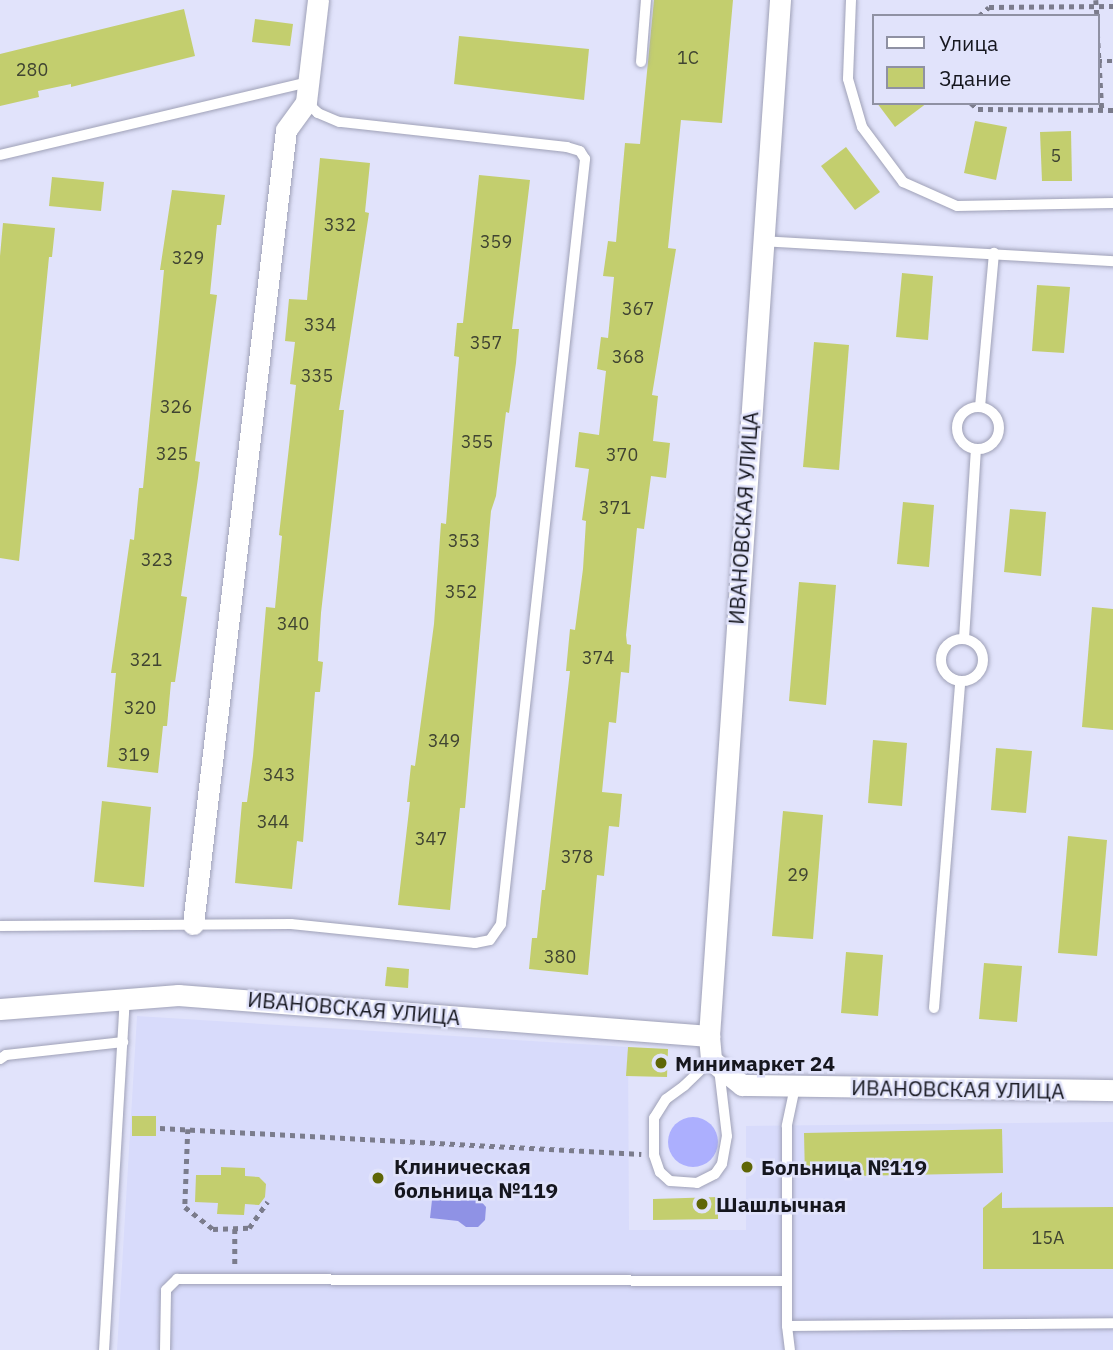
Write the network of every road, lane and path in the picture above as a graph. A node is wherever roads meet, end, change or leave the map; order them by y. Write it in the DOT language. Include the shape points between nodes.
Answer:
graph roads {
  1 [pos="318,0"];
  2 [pos="646,0"];
  3 [pos="780,0"];
  4 [pos="851,0"];
  5 [pos="1096,3"];
  6 [pos="1113,6"];
  7 [pos="981,14"];
  8 [pos="641,62"];
  9 [pos="1099,73"];
  10 [pos="307,92"];
  11 [pos="973,105"];
  12 [pos="1102,110"];
  13 [pos="1113,110"];
  14 [pos="0,155"];
  15 [pos="1113,203"];
  16 [pos="761,240"];
  17 [pos="994,253"];
  18 [pos="1113,261"];
  19 [pos="980,407"];
  20 [pos="976,449"];
  21 [pos="964,639"];
  22 [pos="960,682"];
  23 [pos="193,924"];
  24 [pos="0,926"];
  25 [pos="125,999"];
  26 [pos="934,1008"];
  27 [pos="0,1009"];
  28 [pos="709,1036"];
  29 [pos="123,1042"];
  30 [pos="0,1059"];
  31 [pos="715,1064"];
  32 [pos="795,1087"];
  33 [pos="1113,1090"];
  34 [pos="160,1128"];
  35 [pos="188,1129"];
  36 [pos="654,1155"];
  37 [pos="267,1202"];
  38 [pos="235,1229"];
  39 [pos="235,1279"];
  40 [pos="787,1281"];
  41 [pos="1113,1323"];
  42 [pos="787,1326"];
  43 [pos="103,1350"];
  44 [pos="165,1350"];
  45 [pos="790,1350"];
  1 -- 10 [label="street"];
  2 -- 8 [label="lane"];
  3 -- 16 [label="street, ИВАНОВСКАЯ УЛИЦА"];
  4 -- 15 [label="lane" via="848,79 862,127 903,182 957,206"];
  5 -- 6 [label="path"];
  5 -- 7 [label="path" via="989,7"];
  9 -- 12 [label="path"];
  10 -- 14 [label="lane"];
  10 -- 23 [label="street" via="286,130"];
  10 -- 23 [label="lane" via="317,113 339,122 567,147 580,151 585,159 501,924 490,940 475,943 290,924"];
  11 -- 12 [label="path" via="978,109"];
  12 -- 13 [label="path"];
  16 -- 17 [label="lane"];
  16 -- 28 [label="street, ИВАНОВСКАЯ УЛИЦА"];
  17 -- 18 [label="lane"];
  17 -- 19 [label="lane"];
  19 -- 20 [label="lane" via="969,409 957,426 966,446"];
  19 -- 20 [label="lane" via="998,419 999,430 996,441"];
  20 -- 21 [label="lane"];
  21 -- 22 [label="lane" via="953,641 941,658 950,678"];
  21 -- 22 [label="lane" via="975,643 983,663 971,680"];
  22 -- 26 [label="lane"];
  23 -- 24 [label="lane"];
  25 -- 27 [label="street, ИВАНОВСКАЯ УЛИЦА"];
  25 -- 28 [label="street, ИВАНОВСКАЯ УЛИЦА" via="213,996"];
  25 -- 29 [label="lane"];
  28 -- 31 [label="street, ИВАНОВСКАЯ УЛИЦА"];
  29 -- 30 [label="lane"];
  29 -- 43 [label="lane"];
  31 -- 32 [label="street, ИВАНОВСКАЯ УЛИЦА" via="742,1085"];
  31 -- 36 [label="lane" via="666,1099 654,1118"];
  31 -- 36 [label="lane" via="727,1136 722,1164 715,1174 697,1183 670,1181 660,1172"];
  32 -- 33 [label="street, ИВАНОВСКАЯ УЛИЦА"];
  32 -- 40 [label="lane" via="787,1126"];
  34 -- 35 [label="path"];
  35 -- 36 [label="path"];
  35 -- 38 [label="path" via="185,1207 213,1229"];
  37 -- 38 [label="path" via="249,1228"];
  38 -- 39 [label="path"];
  39 -- 40 [label="lane"];
  39 -- 44 [label="lane" via="177,1279 166,1290"];
  40 -- 42 [label="lane"];
  41 -- 42 [label="lane"];
  42 -- 45 [label="lane"];
}
